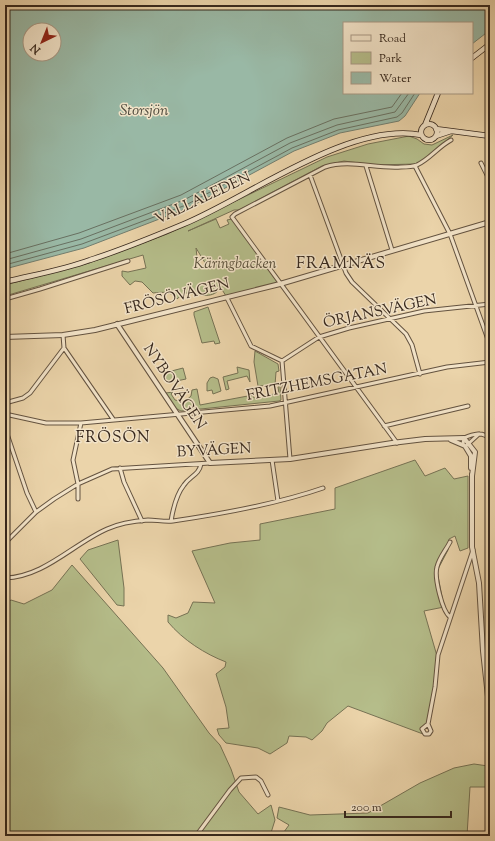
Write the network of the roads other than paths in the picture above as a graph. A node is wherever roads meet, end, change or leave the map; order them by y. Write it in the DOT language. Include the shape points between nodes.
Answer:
graph roads {
  1 [pos="490,44"];
  2 [pos="473,57"];
  3 [pos="438,94"];
  4 [pos="430,111"];
  5 [pos="423,127"];
  6 [pos="435,127"];
  7 [pos="452,131"];
  8 [pos="409,132"];
  9 [pos="421,134"];
  10 [pos="436,136"];
  11 [pos="490,136"];
  12 [pos="451,140"];
  13 [pos="481,163"];
  14 [pos="366,166"];
  15 [pos="416,166"];
  16 [pos="310,175"];
  17 [pos="490,181"];
  18 [pos="490,222"];
  19 [pos="450,234"];
  20 [pos="392,250"];
  21 [pos="128,261"];
  22 [pos="342,266"];
  23 [pos="5,282"];
  24 [pos="280,284"];
  25 [pos="227,298"];
  26 [pos="5,299"];
  27 [pos="490,304"];
  28 [pos="477,306"];
  29 [pos="390,318"];
  30 [pos="117,324"];
  31 [pos="62,335"];
  32 [pos="5,337"];
  33 [pos="319,337"];
  34 [pos="490,345"];
  35 [pos="64,348"];
  36 [pos="282,361"];
  37 [pos="490,362"];
  38 [pos="420,374"];
  39 [pos="355,387"];
  40 [pos="5,403"];
  41 [pos="286,403"];
  42 [pos="468,406"];
  43 [pos="5,414"];
  44 [pos="178,414"];
  45 [pos="113,419"];
  46 [pos="81,423"];
  47 [pos="384,426"];
  48 [pos="5,431"];
  49 [pos="479,434"];
  50 [pos="464,438"];
  51 [pos="447,439"];
  52 [pos="490,439"];
  53 [pos="396,443"];
  54 [pos="466,444"];
  55 [pos="290,459"];
  56 [pos="272,460"];
  57 [pos="210,463"];
  58 [pos="201,464"];
  59 [pos="120,468"];
  60 [pos="78,484"];
  61 [pos="323,488"];
  62 [pos="78,499"];
  63 [pos="278,501"];
  64 [pos="36,512"];
  65 [pos="142,521"];
  66 [pos="171,521"];
  67 [pos="450,542"];
  68 [pos="5,543"];
  69 [pos="473,550"];
  70 [pos="5,578"];
  71 [pos="450,617"];
  72 [pos="489,695"];
  73 [pos="490,715"];
  74 [pos="428,724"];
  75 [pos="268,795"];
  76 [pos="196,836"];
  1 -- 2 [label="main road"];
  3 -- 4 [label="main road"];
  4 -- 5 [label="main road"];
  4 -- 6 [label="main road" via="430,118"];
  5 -- 6 [label="main road"];
  5 -- 8 [label="main road, VALLALEDEN"];
  5 -- 9 [label="main road"];
  6 -- 7 [label="main road"];
  6 -- 10 [label="main road"];
  7 -- 10 [label="main road"];
  7 -- 11 [label="main road"];
  8 -- 9 [label="main road, VALLALEDEN"];
  8 -- 23 [label="main road, VALLALEDEN" via="392,132 357,141 306,161 184,224 89,261"];
  9 -- 10 [label="main road" via="424,139 429,140"];
  12 -- 15 [label="street"];
  13 -- 17 [label="street"];
  14 -- 15 [label="street"];
  14 -- 16 [label="street" via="336,164"];
  14 -- 20 [label="street"];
  15 -- 19 [label="street"];
  16 -- 22 [label="street"];
  16 -- 24 [label="street" via="232,217"];
  18 -- 19 [label="street, FRÖSÖVÄGEN"];
  19 -- 20 [label="street, FRÖSÖVÄGEN"];
  19 -- 28 [label="street"];
  20 -- 22 [label="street, FRÖSÖVÄGEN"];
  21 -- 26 [label="street"];
  22 -- 24 [label="street, FRÖSÖVÄGEN"];
  22 -- 29 [label="street" via="352,282"];
  24 -- 25 [label="street, FRÖSÖVÄGEN"];
  24 -- 33 [label="street"];
  25 -- 30 [label="street, FRÖSÖVÄGEN"];
  25 -- 36 [label="street" via="251,346"];
  27 -- 28 [label="street, ÖRJANSVÄGEN"];
  28 -- 29 [label="street, ÖRJANSVÄGEN" via="424,311"];
  28 -- 34 [label="street"];
  29 -- 33 [label="street, ÖRJANSVÄGEN"];
  29 -- 38 [label="street" via="410,339"];
  30 -- 31 [label="street, FRÖSÖVÄGEN"];
  30 -- 44 [label="street, NYBOVÄGEN"];
  31 -- 32 [label="street, FRÖSÖVÄGEN"];
  31 -- 35 [label="street"];
  33 -- 36 [label="street, ÖRJANSVÄGEN"];
  33 -- 39 [label="street"];
  35 -- 40 [label="street" via="30,393 23,398"];
  35 -- 45 [label="street"];
  36 -- 41 [label="street"];
  37 -- 38 [label="street, FRITZHEMSGATAN" via="469,363"];
  38 -- 39 [label="street, FRITZHEMSGATAN"];
  39 -- 41 [label="street, FRITZHEMSGATAN"];
  39 -- 47 [label="street"];
  41 -- 44 [label="street, FRITZHEMSGATAN"];
  41 -- 55 [label="street"];
  42 -- 47 [label="street"];
  43 -- 46 [label="street, FRITZHEMSGATAN" via="46,423"];
  44 -- 45 [label="street, FRITZHEMSGATAN"];
  44 -- 57 [label="street, NYBOVÄGEN"];
  45 -- 46 [label="street, FRITZHEMSGATAN"];
  46 -- 60 [label="street" via="73,460"];
  47 -- 53 [label="street"];
  48 -- 64 [label="street"];
  49 -- 50 [label="street"];
  49 -- 52 [label="street"];
  49 -- 54 [label="street"];
  50 -- 51 [label="street, BYVÄGEN"];
  50 -- 54 [label="street"];
  51 -- 53 [label="street, BYVÄGEN"];
  51 -- 54 [label="street, BYVÄGEN"];
  53 -- 55 [label="street, BYVÄGEN"];
  54 -- 69 [label="street" via="471,456"];
  55 -- 56 [label="street, BYVÄGEN"];
  56 -- 57 [label="street, BYVÄGEN"];
  56 -- 63 [label="street"];
  57 -- 58 [label="street, BYVÄGEN"];
  58 -- 59 [label="street, BYVÄGEN"];
  58 -- 66 [label="street" via="200,472 183,486 175,503"];
  59 -- 60 [label="street, BYVÄGEN"];
  59 -- 65 [label="street"];
  60 -- 62 [label="street"];
  60 -- 64 [label="street, BYVÄGEN"];
  61 -- 63 [label="street"];
  63 -- 66 [label="street"];
  64 -- 68 [label="street, BYVÄGEN"];
  65 -- 66 [label="street"];
  65 -- 70 [label="street" via="108,529 28,575"];
  67 -- 71 [label="street" via="436,568 445,614"];
  69 -- 71 [label="street"];
  69 -- 72 [label="street" via="479,583"];
  71 -- 74 [label="street" via="437,658"];
  72 -- 73 [label="street"];
  75 -- 76 [label="street" via="256,777 241,778"];
}
